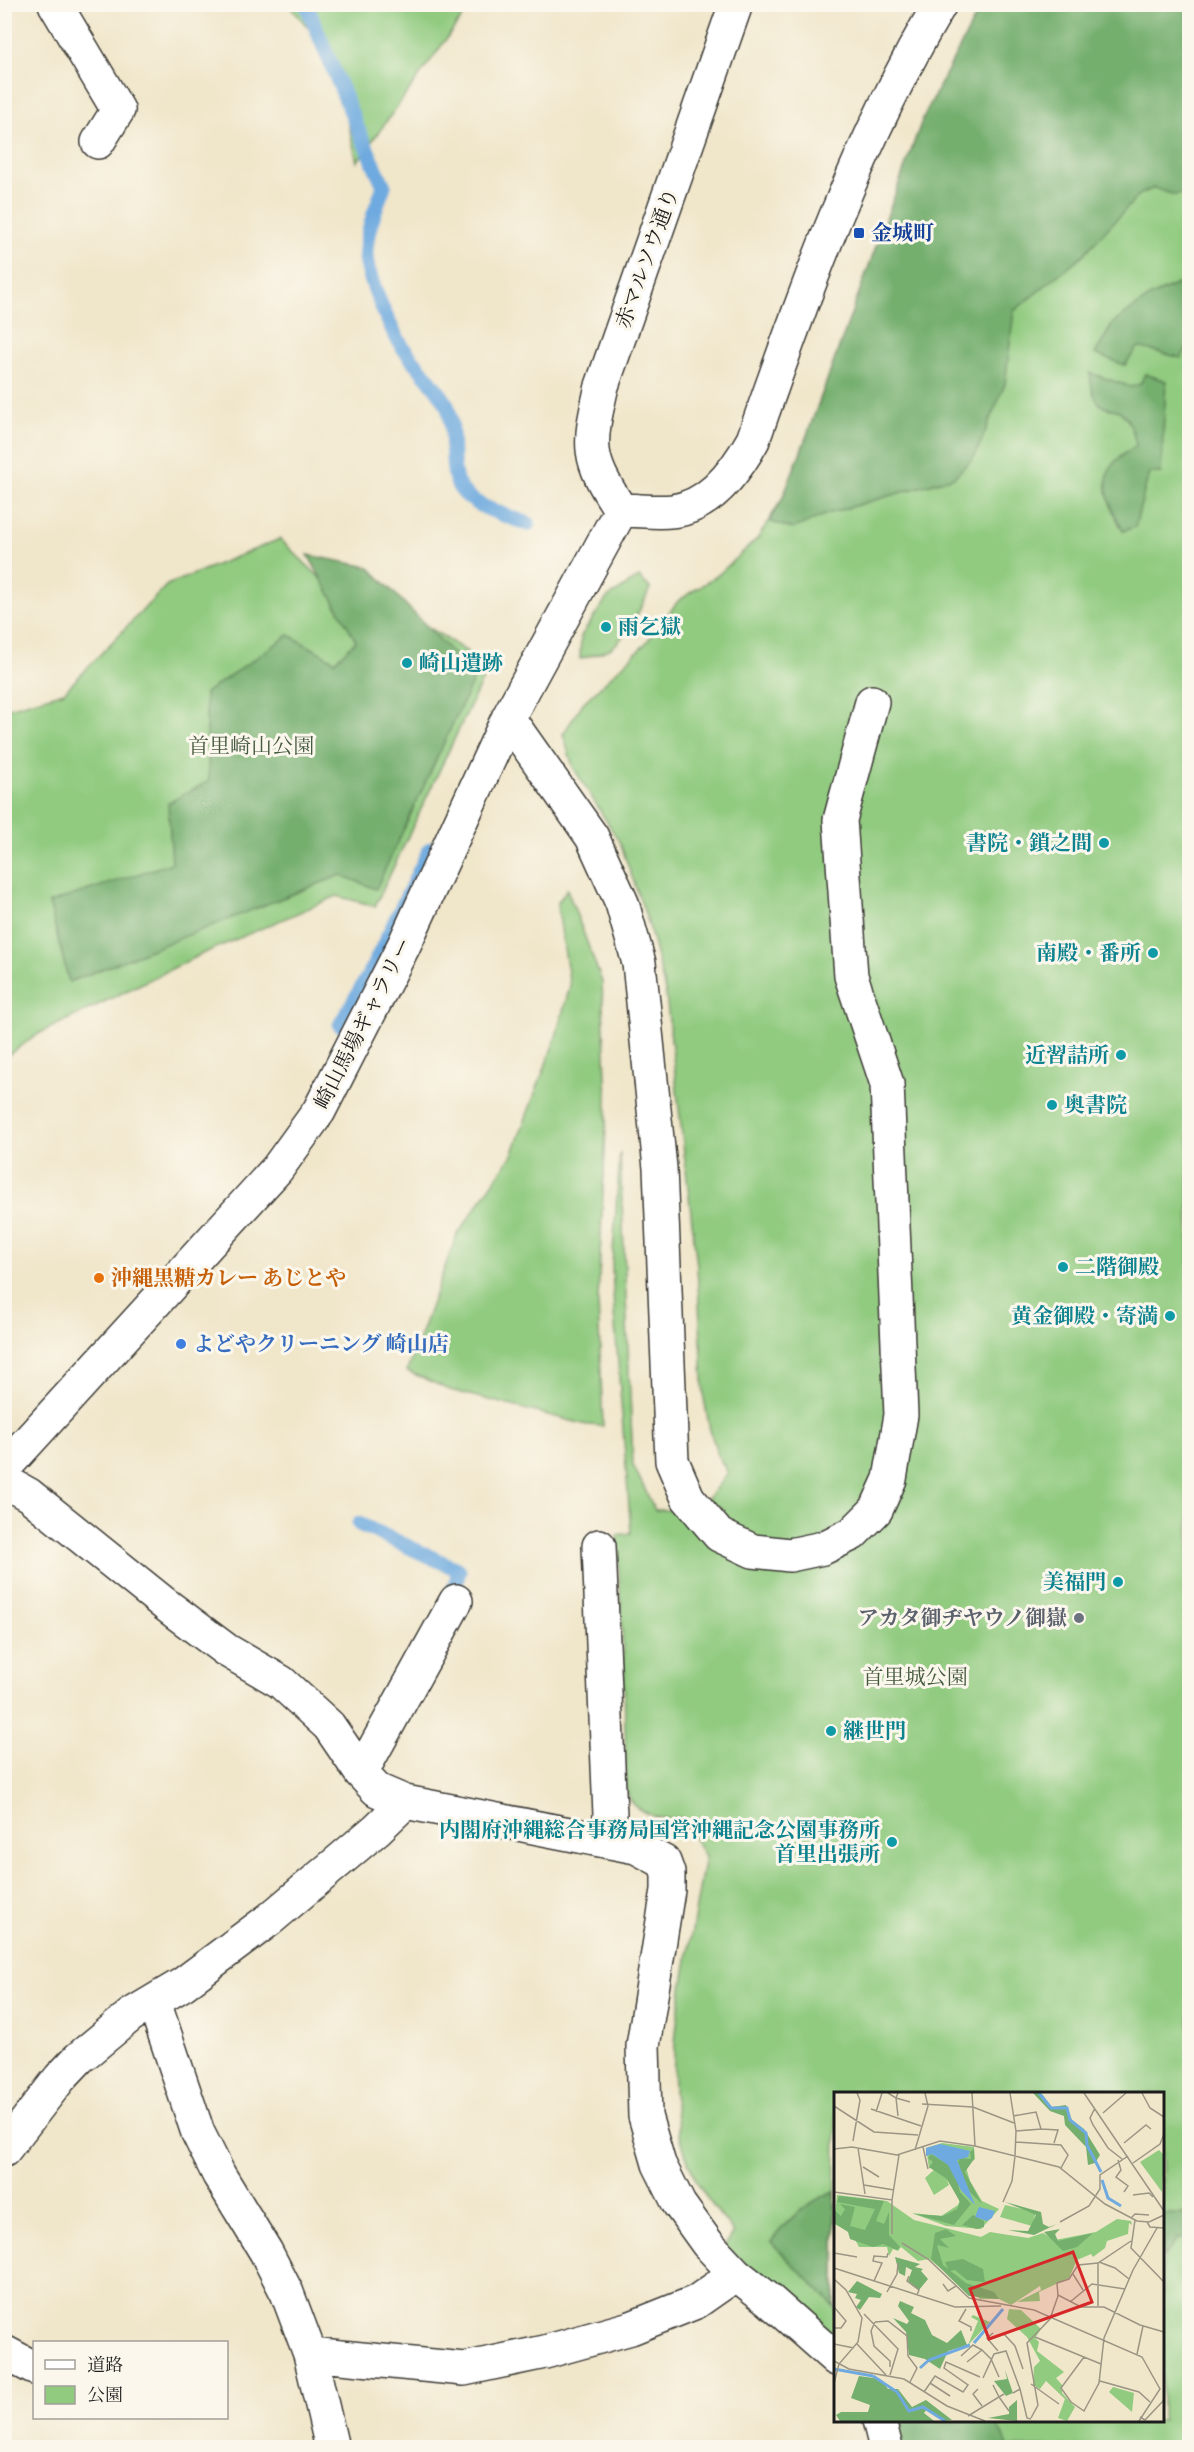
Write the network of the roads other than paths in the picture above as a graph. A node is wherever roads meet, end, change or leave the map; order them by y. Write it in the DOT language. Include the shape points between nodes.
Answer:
graph roads {
  1 [pos="55,4"];
  2 [pos="736,4"];
  3 [pos="940,4"];
  4 [pos="98,142"];
  5 [pos="621,510"];
  6 [pos="872,702"];
  7 [pos="508,718"];
  8 [pos="4,1468"];
  9 [pos="4,1481"];
  10 [pos="599,1546"];
  11 [pos="456,1601"];
  12 [pos="361,1773"];
  13 [pos="405,1802"];
  14 [pos="608,1842"];
  15 [pos="154,2002"];
  16 [pos="4,2150"];
  17 [pos="736,2274"];
  18 [pos="4,2352"];
  19 [pos="310,2354"];
  20 [pos="834,2357"];
  21 [pos="33,2367"];
  22 [pos="879,2422"];
  23 [pos="332,2448"];
  24 [pos="886,2448"];
  1 -- 4 [label="street" via="118,110"];
  2 -- 5 [label="street, 赤マルソウ通り" via="602,387 591,434 601,479"];
  3 -- 5 [label="street" via="865,147 826,237 753,440 741,462 710,496 692,505 674,511"];
  5 -- 7 [label="street, 崎山馬場ギャラリー"];
  6 -- 7 [label="street" via="840,820 851,976 888,1084 901,1415 890,1479 876,1510 852,1534 823,1548 790,1555 753,1551 719,1534 688,1498 672,1461 660,1168 639,963 622,903 592,837"];
  7 -- 8 [label="street, 崎山馬場ギャラリー" via="404,945 319,1111 299,1141 278,1169"];
  9 -- 12 [label="street" via="29,1495 226,1650 281,1682 329,1726"];
  10 -- 14 [label="street"];
  11 -- 12 [label="street"];
  12 -- 13 [label="street" via="377,1790"];
  13 -- 14 [label="street"];
  13 -- 15 [label="street" via="270,1919"];
  14 -- 17 [label="street" via="652,1853 664,1862 668,1874 643,2046 645,2116 659,2164 678,2204"];
  15 -- 16 [label="street" via="131,2015 79,2058"];
  15 -- 19 [label="street" via="198,2133 287,2293"];
  17 -- 19 [label="street" via="696,2302 631,2328 464,2369"];
  17 -- 20 [label="street"];
  18 -- 21 [label="street"];
  19 -- 23 [label="street"];
  22 -- 24 [label="street"];
}
